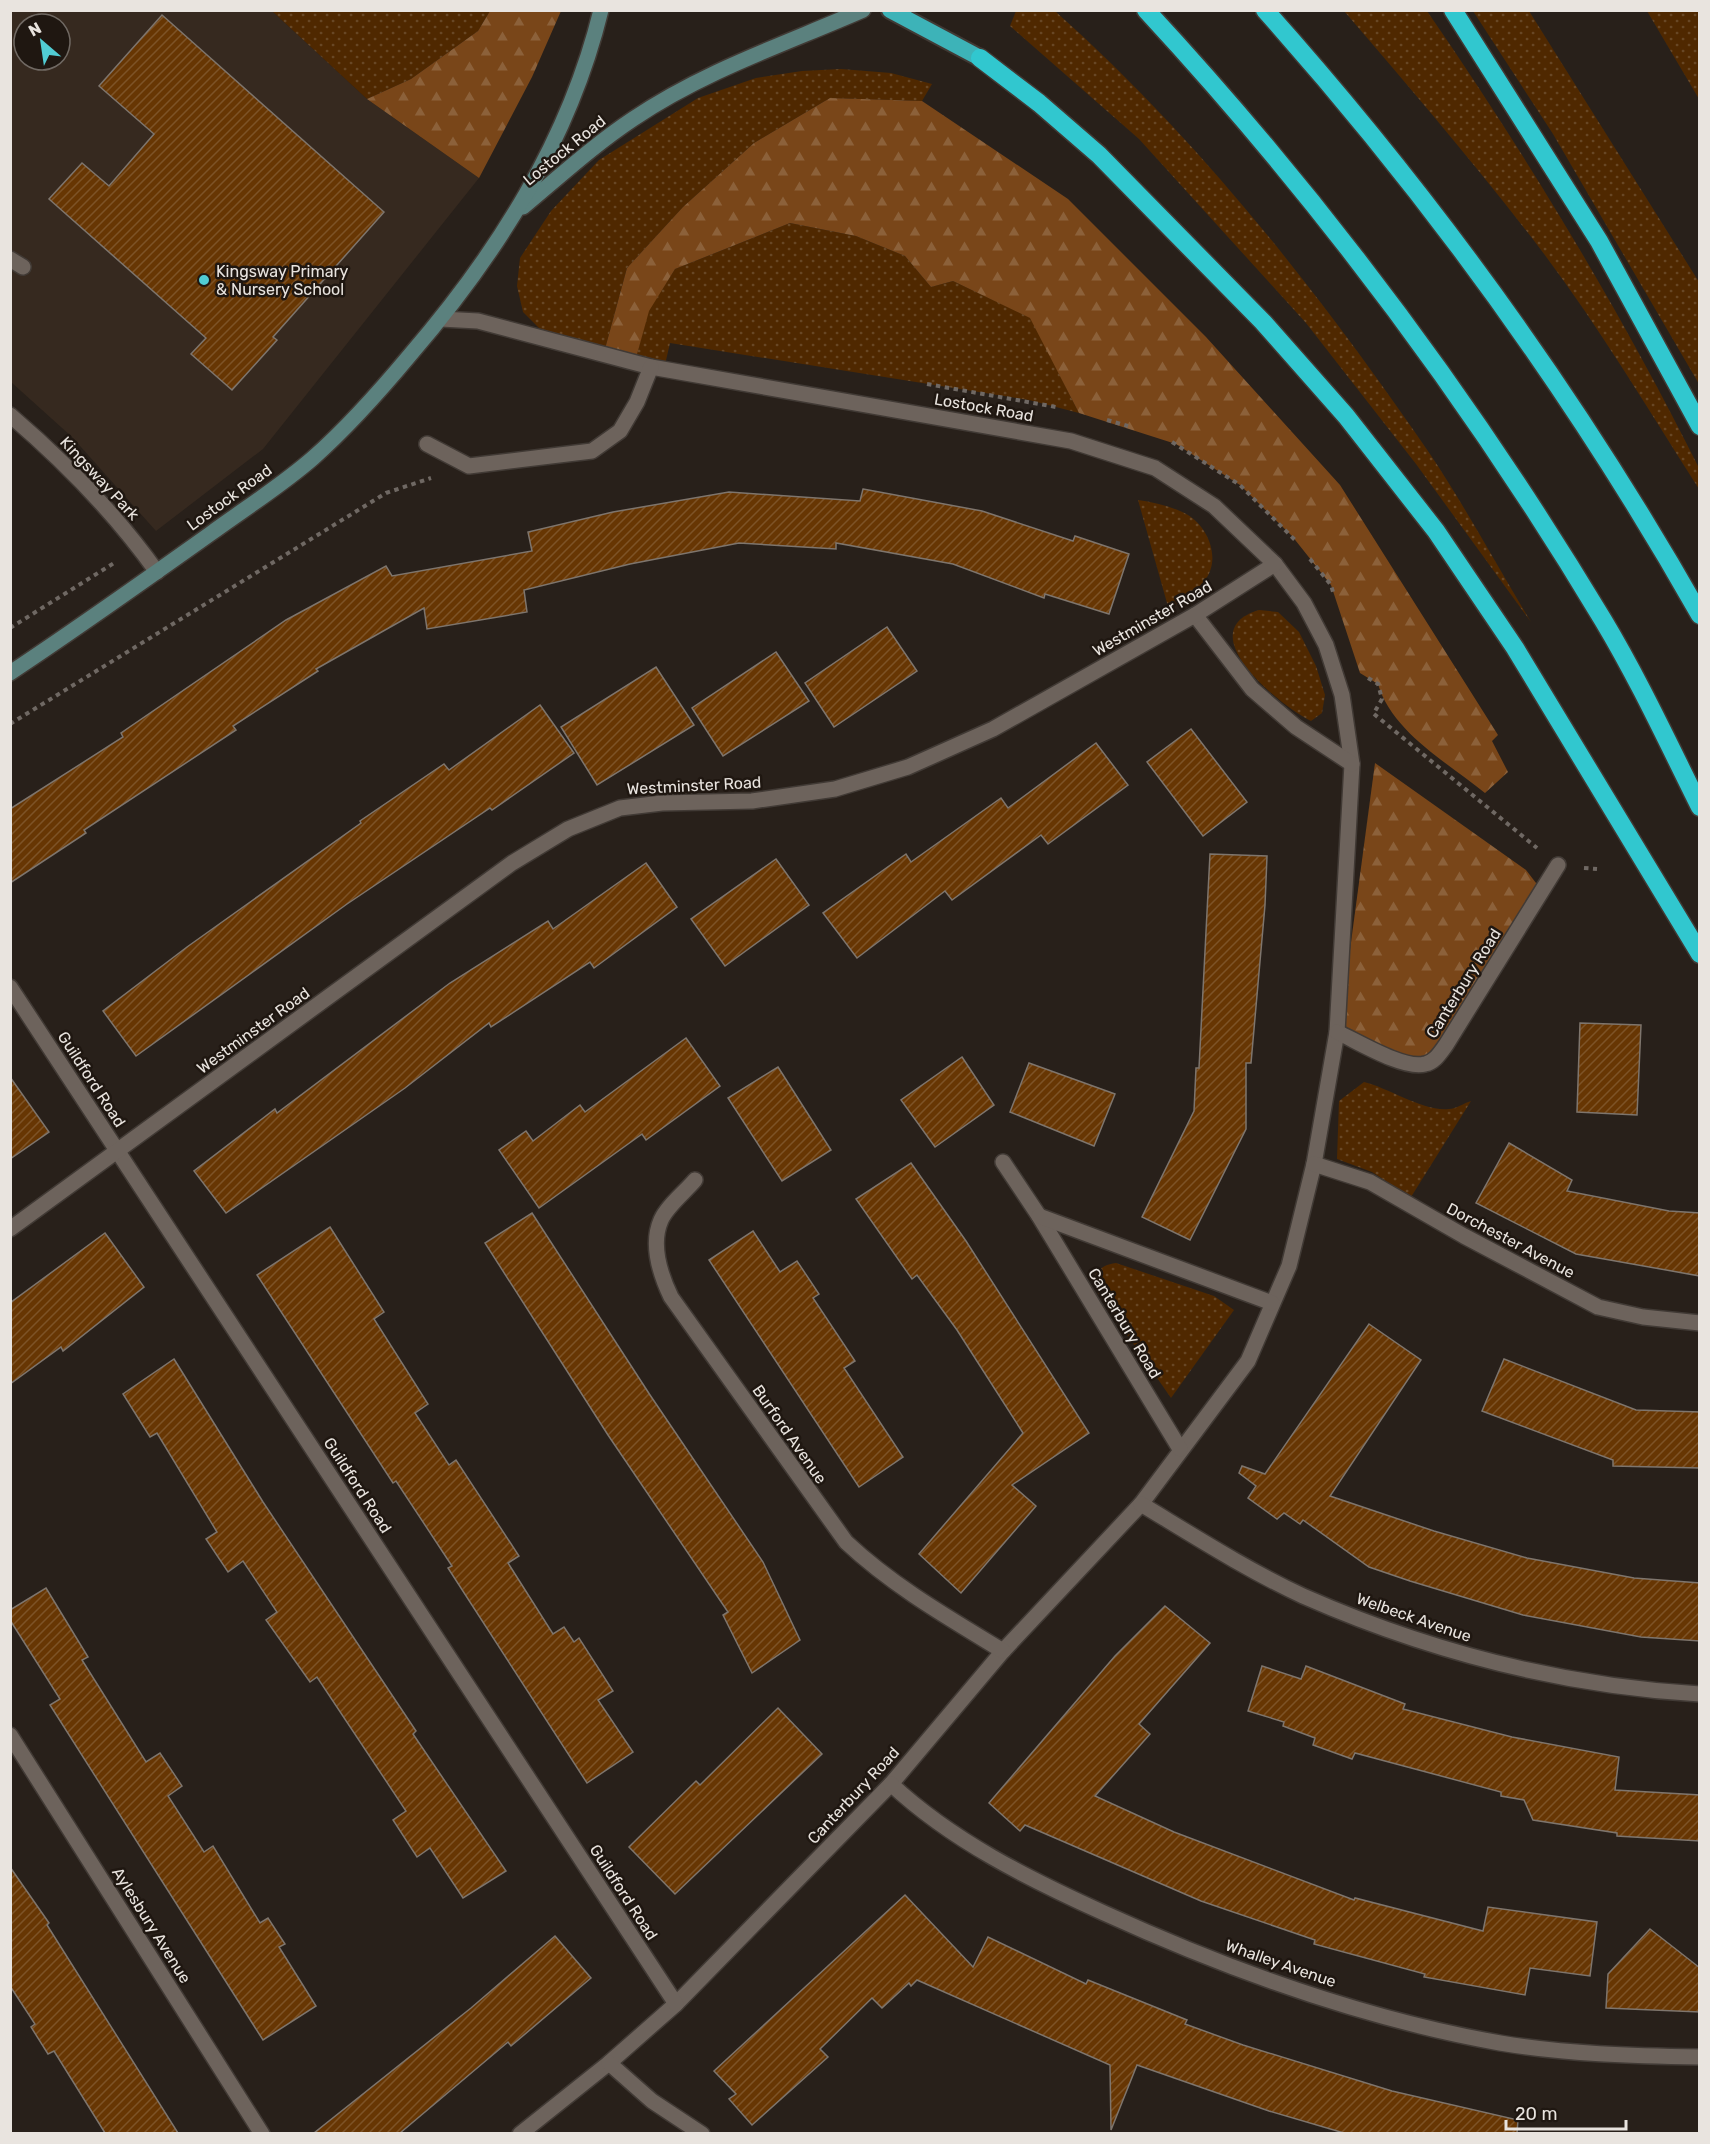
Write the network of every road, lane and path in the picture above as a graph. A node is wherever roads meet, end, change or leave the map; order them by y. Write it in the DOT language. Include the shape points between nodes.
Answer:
graph roads {
  1 [pos="601,10"];
  2 [pos="863,10"];
  3 [pos="891,10"];
  4 [pos="1265,10"];
  5 [pos="1453,10"];
  6 [pos="1146,11"];
  7 [pos="980,58"];
  8 [pos="517,212"];
  9 [pos="441,319"];
  10 [pos="651,368"];
  11 [pos="10,415"];
  12 [pos="1700,426"];
  13 [pos="427,444"];
  14 [pos="470,466"];
  15 [pos="139,547"];
  16 [pos="1275,564"];
  17 [pos="157,572"];
  18 [pos="1195,615"];
  19 [pos="1700,615"];
  20 [pos="10,628"];
  21 [pos="10,672"];
  22 [pos="1342,695"];
  23 [pos="10,724"];
  24 [pos="1352,764"];
  25 [pos="1700,807"];
  26 [pos="1558,865"];
  27 [pos="1700,954"];
  28 [pos="10,987"];
  29 [pos="1337,1032"];
  30 [pos="118,1151"];
  31 [pos="1003,1162"];
  32 [pos="1314,1164"];
  33 [pos="695,1180"];
  34 [pos="1039,1216"];
  35 [pos="10,1229"];
  36 [pos="1272,1303"];
  37 [pos="1700,1323"];
  38 [pos="1180,1449"];
  39 [pos="1141,1504"];
  40 [pos="1003,1651"];
  41 [pos="1700,1694"];
  42 [pos="10,1735"];
  43 [pos="891,1784"];
  44 [pos="676,2004"];
  45 [pos="1700,2057"];
  46 [pos="609,2063"];
  47 [pos="262,2133"];
  48 [pos="520,2133"];
  49 [pos="702,2133"];
  1 -- 8 [label="main road, Lostock Road" via="560,132"];
  2 -- 8 [label="main road, Lostock Road" via="740,60 644,112 590,149"];
  3 -- 7 [label="highway"];
  4 -- 19 [label="highway" via="1338,93 1504,306 1576,411"];
  5 -- 12 [label="highway" via="1599,242"];
  6 -- 25 [label="highway" via="1261,139 1350,249 1490,441 1604,622"];
  7 -- 27 [label="highway" via="1040,103 1099,155 1263,322 1347,416 1436,531 1515,648"];
  8 -- 9 [label="main road, Lostock Road"];
  9 -- 10 [label="street, Lostock Road" via="478,321"];
  9 -- 17 [label="main road, Lostock Road" via="371,401 312,459"];
  10 -- 14 [label="street" via="620,431 592,451"];
  10 -- 16 [label="street, Lostock Road" via="1071,441 1155,468 1214,506"];
  11 -- 15 [label="street, Kingsway Park" via="60,459"];
  13 -- 14 [label="street"];
  14 -- 23 [label="path" via="386,493"];
  15 -- 17 [label="street, Kingsway Park"];
  15 -- 20 [label="path"];
  16 -- 18 [label="street, Westminster Road"];
  16 -- 22 [label="street, Canterbury Road" via="1304,603 1326,645"];
  17 -- 21 [label="main road, Lostock Road"];
  18 -- 24 [label="street" via="1252,689 1296,727"];
  18 -- 30 [label="street, Westminster Road" via="993,729 908,767 835,789 752,801 620,808 568,829 512,863"];
  22 -- 24 [label="street, Canterbury Road"];
  22 -- 26 [label="path" via="1382,720"];
  24 -- 29 [label="street, Canterbury Road"];
  26 -- 29 [label="street, Canterbury Road" via="1446,1046 1431,1062 1405,1063"];
  28 -- 30 [label="street, Guildford Road"];
  29 -- 32 [label="street, Canterbury Road"];
  30 -- 35 [label="street, Westminster Road"];
  30 -- 44 [label="street, Guildford Road"];
  31 -- 34 [label="street, Canterbury Road"];
  32 -- 36 [label="street, Canterbury Road" via="1289,1266"];
  32 -- 37 [label="street, Dorchester Avenue" via="1370,1182 1598,1307"];
  33 -- 40 [label="street, Burford Avenue" via="661,1219 658,1269 671,1297 846,1542 905,1592"];
  34 -- 36 [label="street, Canterbury Road"];
  34 -- 38 [label="street, Canterbury Road"];
  36 -- 38 [label="street, Canterbury Road" via="1248,1360"];
  38 -- 39 [label="street, Canterbury Road"];
  39 -- 40 [label="street, Canterbury Road"];
  39 -- 41 [label="street, Welbeck Avenue" via="1219,1552 1302,1595 1388,1631 1479,1659 1564,1677"];
  40 -- 43 [label="street, Canterbury Road"];
  42 -- 47 [label="street, Aylesbury Avenue"];
  43 -- 44 [label="street, Canterbury Road"];
  43 -- 45 [label="street, Whalley Avenue" via="917,1809 1053,1890 1167,1941 1280,1984 1402,2021 1500,2043 1607,2056"];
  44 -- 46 [label="street, Canterbury Road"];
  46 -- 48 [label="street, Canterbury Road"];
  46 -- 49 [label="street" via="652,2101"];
}
